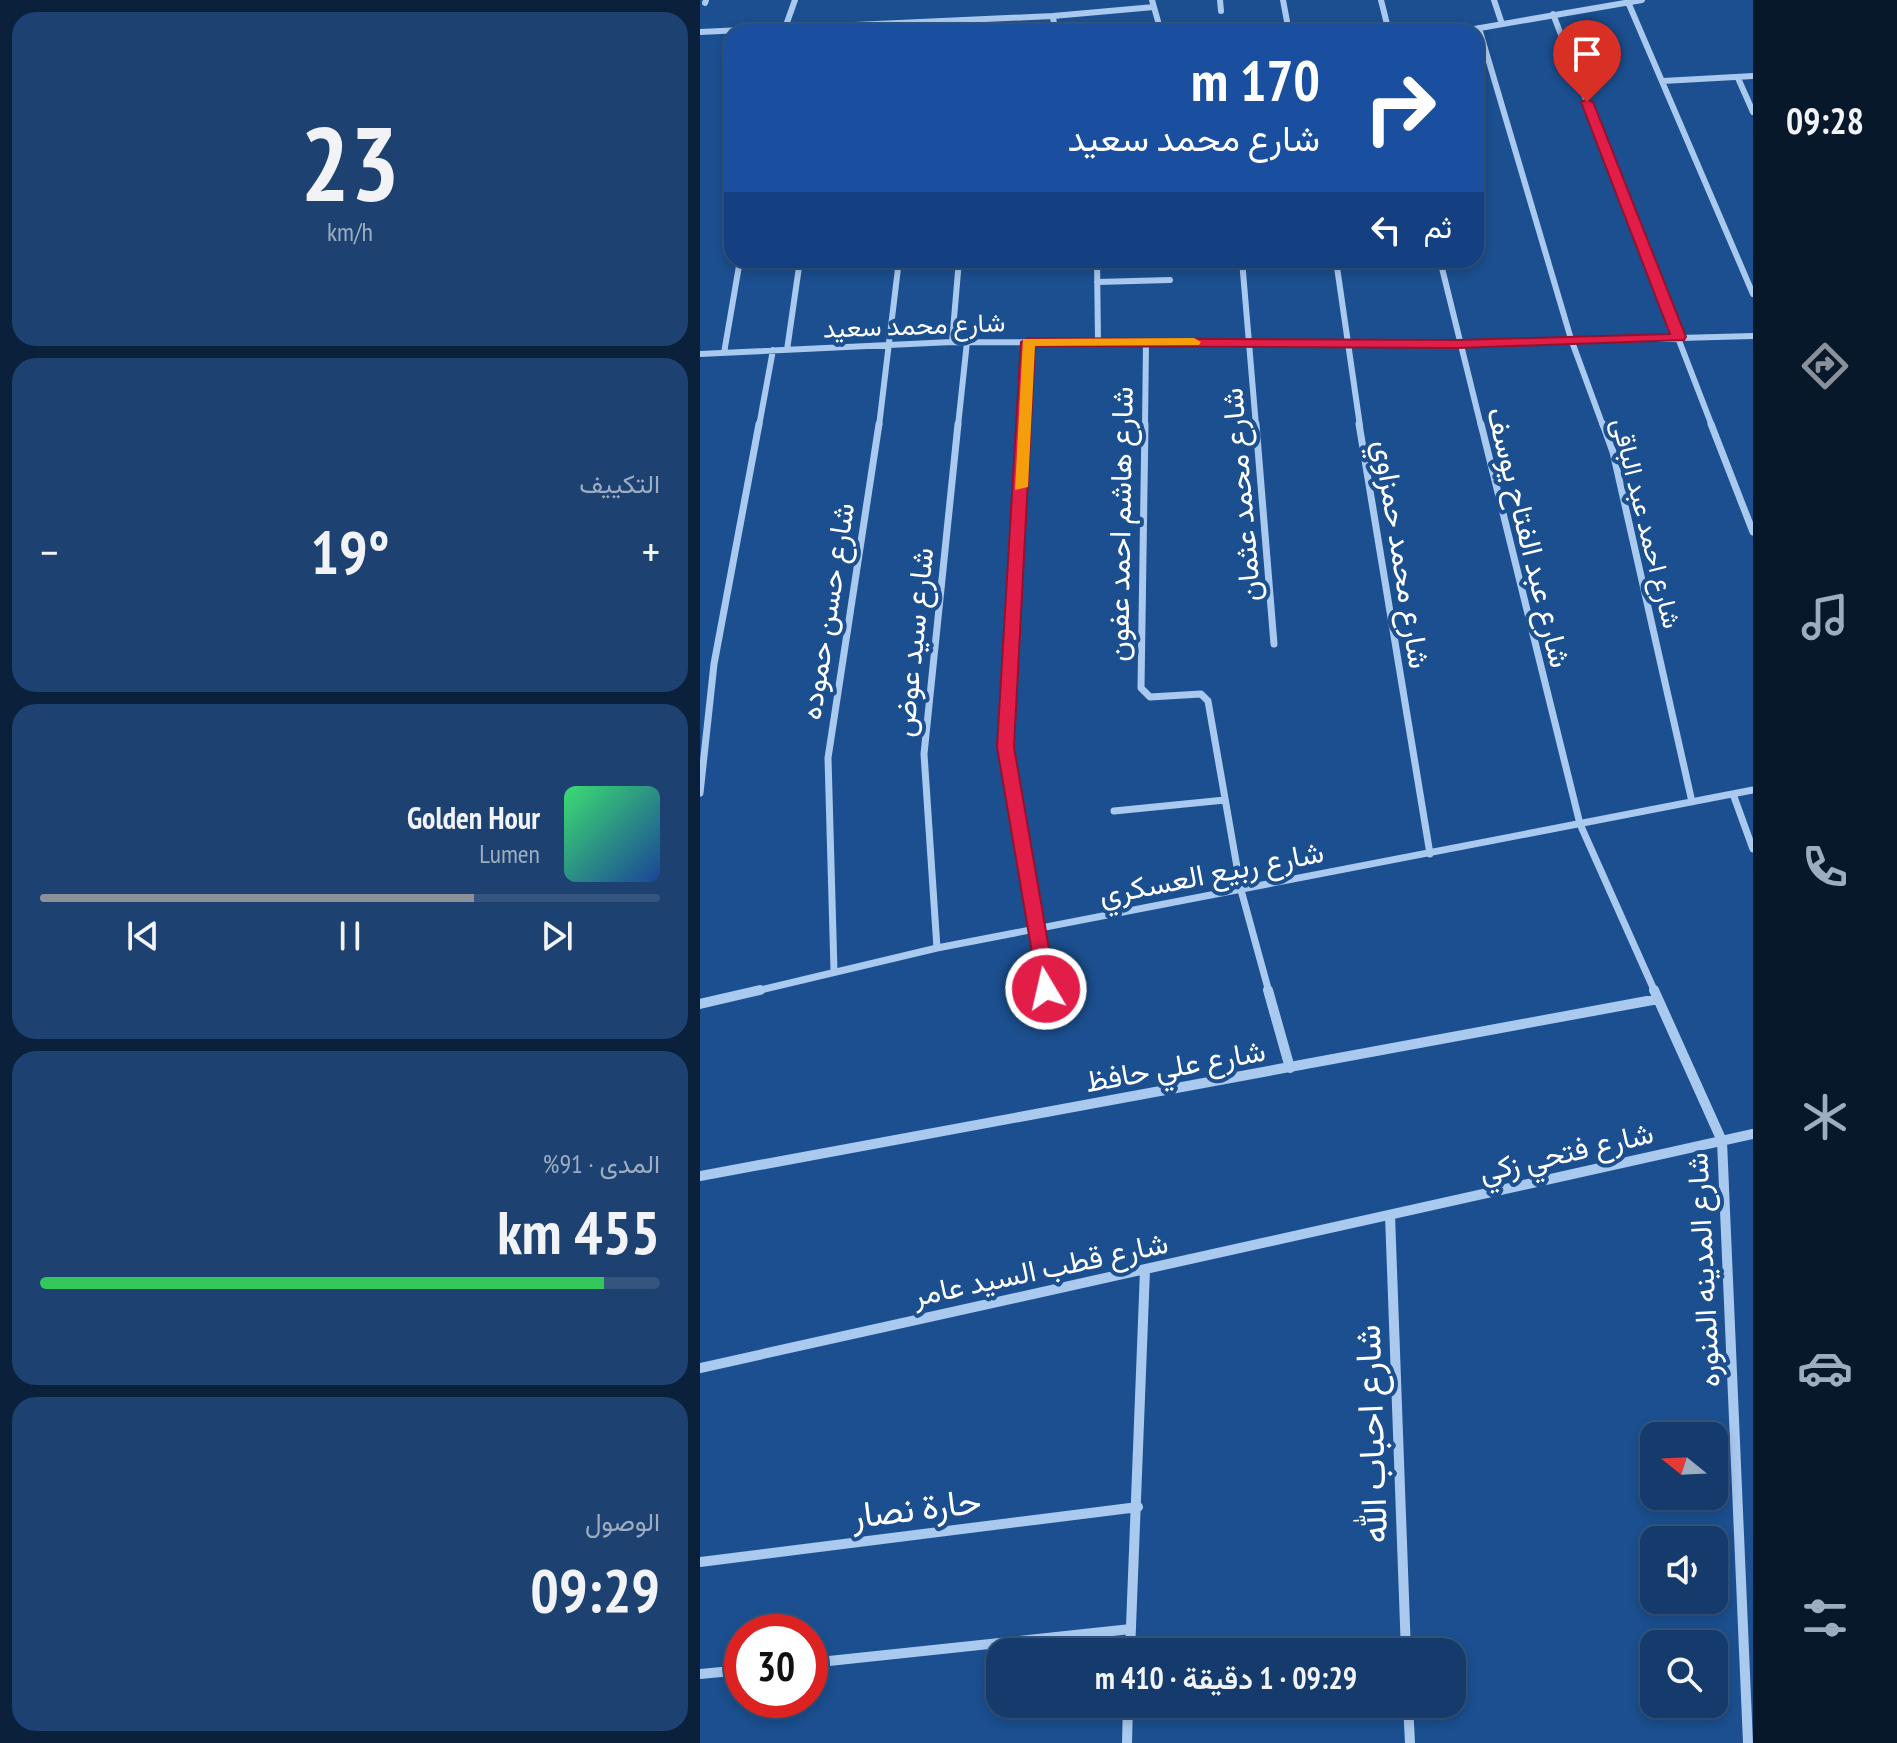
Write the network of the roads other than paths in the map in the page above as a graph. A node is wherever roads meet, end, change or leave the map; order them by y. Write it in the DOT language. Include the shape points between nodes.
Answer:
graph roads {
  1 [pos="795,0"];
  2 [pos="1152,0"];
  3 [pos="1220,0"];
  4 [pos="1283,0"];
  5 [pos="1381,0"];
  6 [pos="1494,0"];
  7 [pos="1642,0"];
  8 [pos="1628,2"];
  9 [pos="1601,3"];
  10 [pos="1154,7"];
  11 [pos="1221,11"];
  12 [pos="1553,14"];
  13 [pos="1053,16"];
  14 [pos="960,21"];
  15 [pos="913,23"];
  16 [pos="784,24"];
  17 [pos="900,24"];
  18 [pos="961,24"];
  19 [pos="1054,24"];
  20 [pos="1159,24"];
  21 [pos="1288,24"];
  22 [pos="1387,24"];
  23 [pos="1502,24"];
  24 [pos="1484,27"];
  25 [pos="724,31"];
  26 [pos="700,32"];
  27 [pos="1484,45"];
  28 [pos="1753,76"];
  29 [pos="1738,78"];
  30 [pos="1663,81"];
  31 [pos="1753,112"];
  32 [pos="739,268"];
  33 [pos="799,268"];
  34 [pos="898,268"];
  35 [pos="958,268"];
  36 [pos="1097,268"];
  37 [pos="1243,268"];
  38 [pos="1337,268"];
  39 [pos="1442,268"];
  40 [pos="1170,280"];
  41 [pos="1097,282"];
  42 [pos="1753,294"];
  43 [pos="1753,336"];
  44 [pos="1679,337"];
  45 [pos="1571,339"];
  46 [pos="952,342"];
  47 [pos="967,342"];
  48 [pos="1028,342"];
  49 [pos="1098,342"];
  50 [pos="1146,342"];
  51 [pos="1249,342"];
  52 [pos="1346,343"];
  53 [pos="1458,344"];
  54 [pos="891,345"];
  55 [pos="773,350"];
  56 [pos="787,350"];
  57 [pos="724,353"];
  58 [pos="700,354"];
  59 [pos="1753,532"];
  60 [pos="1274,644"];
  61 [pos="1753,790"];
  62 [pos="700,793"];
  63 [pos="1733,794"];
  64 [pos="1225,800"];
  65 [pos="1692,802"];
  66 [pos="1114,811"];
  67 [pos="1580,824"];
  68 [pos="1753,849"];
  69 [pos="1430,854"];
  70 [pos="1241,890"];
  71 [pos="1036,930"];
  72 [pos="937,948"];
  73 [pos="834,971"];
  74 [pos="1658,999"];
  75 [pos="700,1004"];
  76 [pos="1051,1019"];
  77 [pos="1290,1068"];
  78 [pos="1753,1134"];
  79 [pos="1722,1141"];
  80 [pos="700,1176"];
  81 [pos="1390,1215"];
  82 [pos="1145,1270"];
  83 [pos="700,1368"];
  84 [pos="1138,1507"];
  85 [pos="700,1562"];
  86 [pos="1131,1629"];
  87 [pos="1131,1638"];
  88 [pos="1405,1638"];
  89 [pos="828,1661"];
  90 [pos="724,1672"];
  91 [pos="700,1674"];
  92 [pos="1128,1718"];
  93 [pos="1409,1718"];
  94 [pos="1127,1743"];
  95 [pos="1410,1743"];
  96 [pos="1748,1743"];
  1 -- 16 [label="street"];
  2 -- 10 [label="street"];
  3 -- 11 [label="street"];
  4 -- 21 [label="street"];
  5 -- 22 [label="street"];
  6 -- 23 [label="street"];
  7 -- 8 [label="street"];
  8 -- 9 [label="street"];
  8 -- 30 [label="street"];
  9 -- 12 [label="street"];
  10 -- 13 [label="street"];
  10 -- 20 [label="street"];
  12 -- 23 [label="street"];
  12 -- 44 [label="street"];
  13 -- 14 [label="street"];
  13 -- 19 [label="street"];
  14 -- 15 [label="street"];
  14 -- 18 [label="street"];
  15 -- 17 [label="street"];
  23 -- 24 [label="street"];
  25 -- 26 [label="street"];
  27 -- 45 [label="street, شارع احمد عبد الباقى"];
  28 -- 29 [label="street"];
  29 -- 30 [label="street"];
  29 -- 31 [label="street"];
  30 -- 42 [label="street"];
  32 -- 57 [label="street"];
  33 -- 56 [label="street"];
  34 -- 54 [label="street, شارع حسن حموده"];
  35 -- 46 [label="street"];
  36 -- 41 [label="street"];
  37 -- 51 [label="street, شارع محمد عثمان"];
  38 -- 52 [label="street, شارع محمد حمزاوي"];
  39 -- 53 [label="street, شارع عبد الفتاح يوسف"];
  40 -- 41 [label="street"];
  41 -- 49 [label="street"];
  43 -- 44 [label="street, شارع محمد سعيد"];
  44 -- 45 [label="street, شارع محمد سعيد"];
  44 -- 59 [label="street"];
  45 -- 53 [label="street, شارع محمد سعيد"];
  45 -- 65 [label="street, شارع احمد عبد الباقى" via="1613,452"];
  46 -- 47 [label="street, شارع محمد سعيد"];
  46 -- 54 [label="street, شارع محمد سعيد"];
  47 -- 48 [label="street, شارع محمد سعيد"];
  47 -- 72 [label="street, شارع سيد عوض" via="924,754"];
  48 -- 49 [label="street, شارع محمد سعيد"];
  48 -- 71 [label="street" via="1006,747"];
  49 -- 50 [label="street, شارع محمد سعيد"];
  50 -- 51 [label="street, شارع محمد سعيد"];
  50 -- 64 [label="street, شارع هاشم احمد عفون" via="1141,688 1150,697 1206,697"];
  51 -- 52 [label="street, شارع محمد سعيد"];
  51 -- 60 [label="street, شارع محمد عثمان"];
  52 -- 53 [label="street, شارع محمد سعيد"];
  52 -- 69 [label="street, شارع محمد حمزاوي"];
  53 -- 67 [label="street, شارع عبد الفتاح يوسف"];
  54 -- 56 [label="street, شارع محمد سعيد"];
  54 -- 73 [label="street, شارع حسن حموده" via="828,758"];
  55 -- 56 [label="street, شارع محمد سعيد"];
  55 -- 57 [label="street, شارع محمد سعيد"];
  55 -- 62 [label="street" via="714,664"];
  57 -- 58 [label="street, شارع محمد سعيد"];
  61 -- 63 [label="street, شارع ربيع العسكري"];
  63 -- 65 [label="street, شارع ربيع العسكري"];
  63 -- 68 [label="street"];
  64 -- 66 [label="street"];
  64 -- 70 [label="street, شارع هاشم احمد عفون"];
  65 -- 67 [label="street, شارع ربيع العسكري"];
  67 -- 69 [label="street, شارع ربيع العسكري"];
  67 -- 74 [label="street, شارع المدينه المنوره"];
  69 -- 70 [label="street, شارع ربيع العسكري"];
  70 -- 71 [label="street, شارع ربيع العسكري"];
  70 -- 77 [label="street, شارع هاشم احمد عفون"];
  71 -- 72 [label="street, شارع ربيع العسكري"];
  71 -- 76 [label="street"];
  72 -- 73 [label="street, شارع ربيع العسكري"];
  73 -- 75 [label="street, شارع ربيع العسكري"];
  74 -- 77 [label="street, شارع علي حافظ"];
  74 -- 79 [label="street, شارع المدينه المنوره"];
  77 -- 80 [label="street, شارع علي حافظ"];
  78 -- 79 [label="street, شارع فتحي زكي"];
  79 -- 81 [label="street, شارع فتحي زكي"];
  79 -- 96 [label="street, شارع المدينه المنوره"];
  81 -- 82 [label="street, شارع قطب السيد عامر"];
  81 -- 88 [label="street, شارع احباب الله"];
  82 -- 83 [label="street, شارع قطب السيد عامر"];
  82 -- 84 [label="street"];
  84 -- 85 [label="street, حارة نصار"];
  84 -- 86 [label="street"];
  86 -- 87 [label="street"];
  86 -- 89 [label="street"];
  90 -- 91 [label="street"];
  92 -- 94 [label="street"];
  93 -- 95 [label="street"];
}
